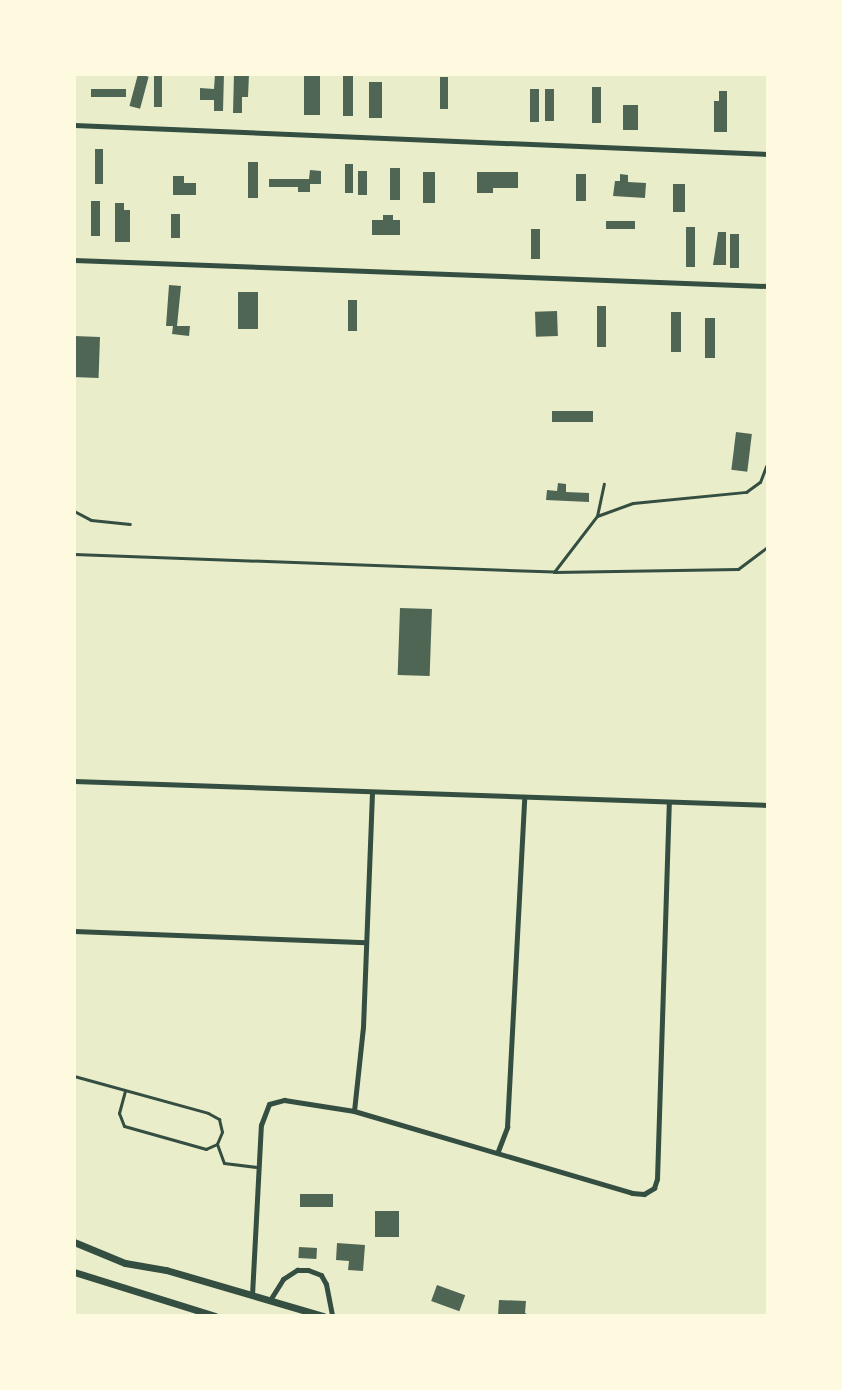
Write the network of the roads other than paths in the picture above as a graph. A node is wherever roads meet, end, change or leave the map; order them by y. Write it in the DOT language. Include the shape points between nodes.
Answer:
graph roads {
  1 [pos="74,125"];
  2 [pos="768,154"];
  3 [pos="74,260"];
  4 [pos="768,286"];
  5 [pos="766,466"];
  6 [pos="604,484"];
  7 [pos="74,511"];
  8 [pos="597,516"];
  9 [pos="130,524"];
  10 [pos="768,546"];
  11 [pos="74,554"];
  12 [pos="554,572"];
  13 [pos="74,781"];
  14 [pos="372,792"];
  15 [pos="524,798"];
  16 [pos="669,802"];
  17 [pos="768,805"];
  18 [pos="74,931"];
  19 [pos="366,942"];
  20 [pos="74,1076"];
  21 [pos="125,1091"];
  22 [pos="354,1111"];
  23 [pos="217,1144"];
  24 [pos="498,1151"];
  25 [pos="257,1167"];
  26 [pos="74,1242"];
  27 [pos="74,1272"];
  28 [pos="252,1295"];
  29 [pos="270,1300"];
  30 [pos="210,1315"];
  31 [pos="323,1316"];
  32 [pos="332,1316"];
  1 -- 2 [label="street"];
  3 -- 4 [label="street"];
  5 -- 8 [label="lane" via="760,482 746,492 633,503"];
  6 -- 8 [label="lane"];
  7 -- 9 [label="lane" via="91,520"];
  8 -- 12 [label="lane"];
  10 -- 12 [label="lane" via="738,569"];
  11 -- 12 [label="lane"];
  13 -- 14 [label="street"];
  14 -- 15 [label="street"];
  14 -- 19 [label="street"];
  15 -- 16 [label="street"];
  15 -- 24 [label="street" via="507,1127"];
  16 -- 17 [label="street"];
  16 -- 24 [label="street" via="657,1179 649,1192 632,1193"];
  18 -- 19 [label="street"];
  19 -- 22 [label="street"];
  20 -- 21 [label="lane"];
  21 -- 23 [label="lane" via="219,1119 222,1132"];
  21 -- 23 [label="lane" via="119,1113 124,1126 206,1149"];
  22 -- 24 [label="street"];
  22 -- 25 [label="street" via="284,1100 269,1104"];
  23 -- 25 [label="lane" via="224,1163"];
  25 -- 28 [label="street"];
  26 -- 28 [label="main road" via="125,1263"];
  27 -- 30 [label="main road"];
  28 -- 29 [label="main road"];
  29 -- 31 [label="main road"];
  29 -- 32 [label="street" via="283,1279 308,1270 321,1275 326,1284"];
}
